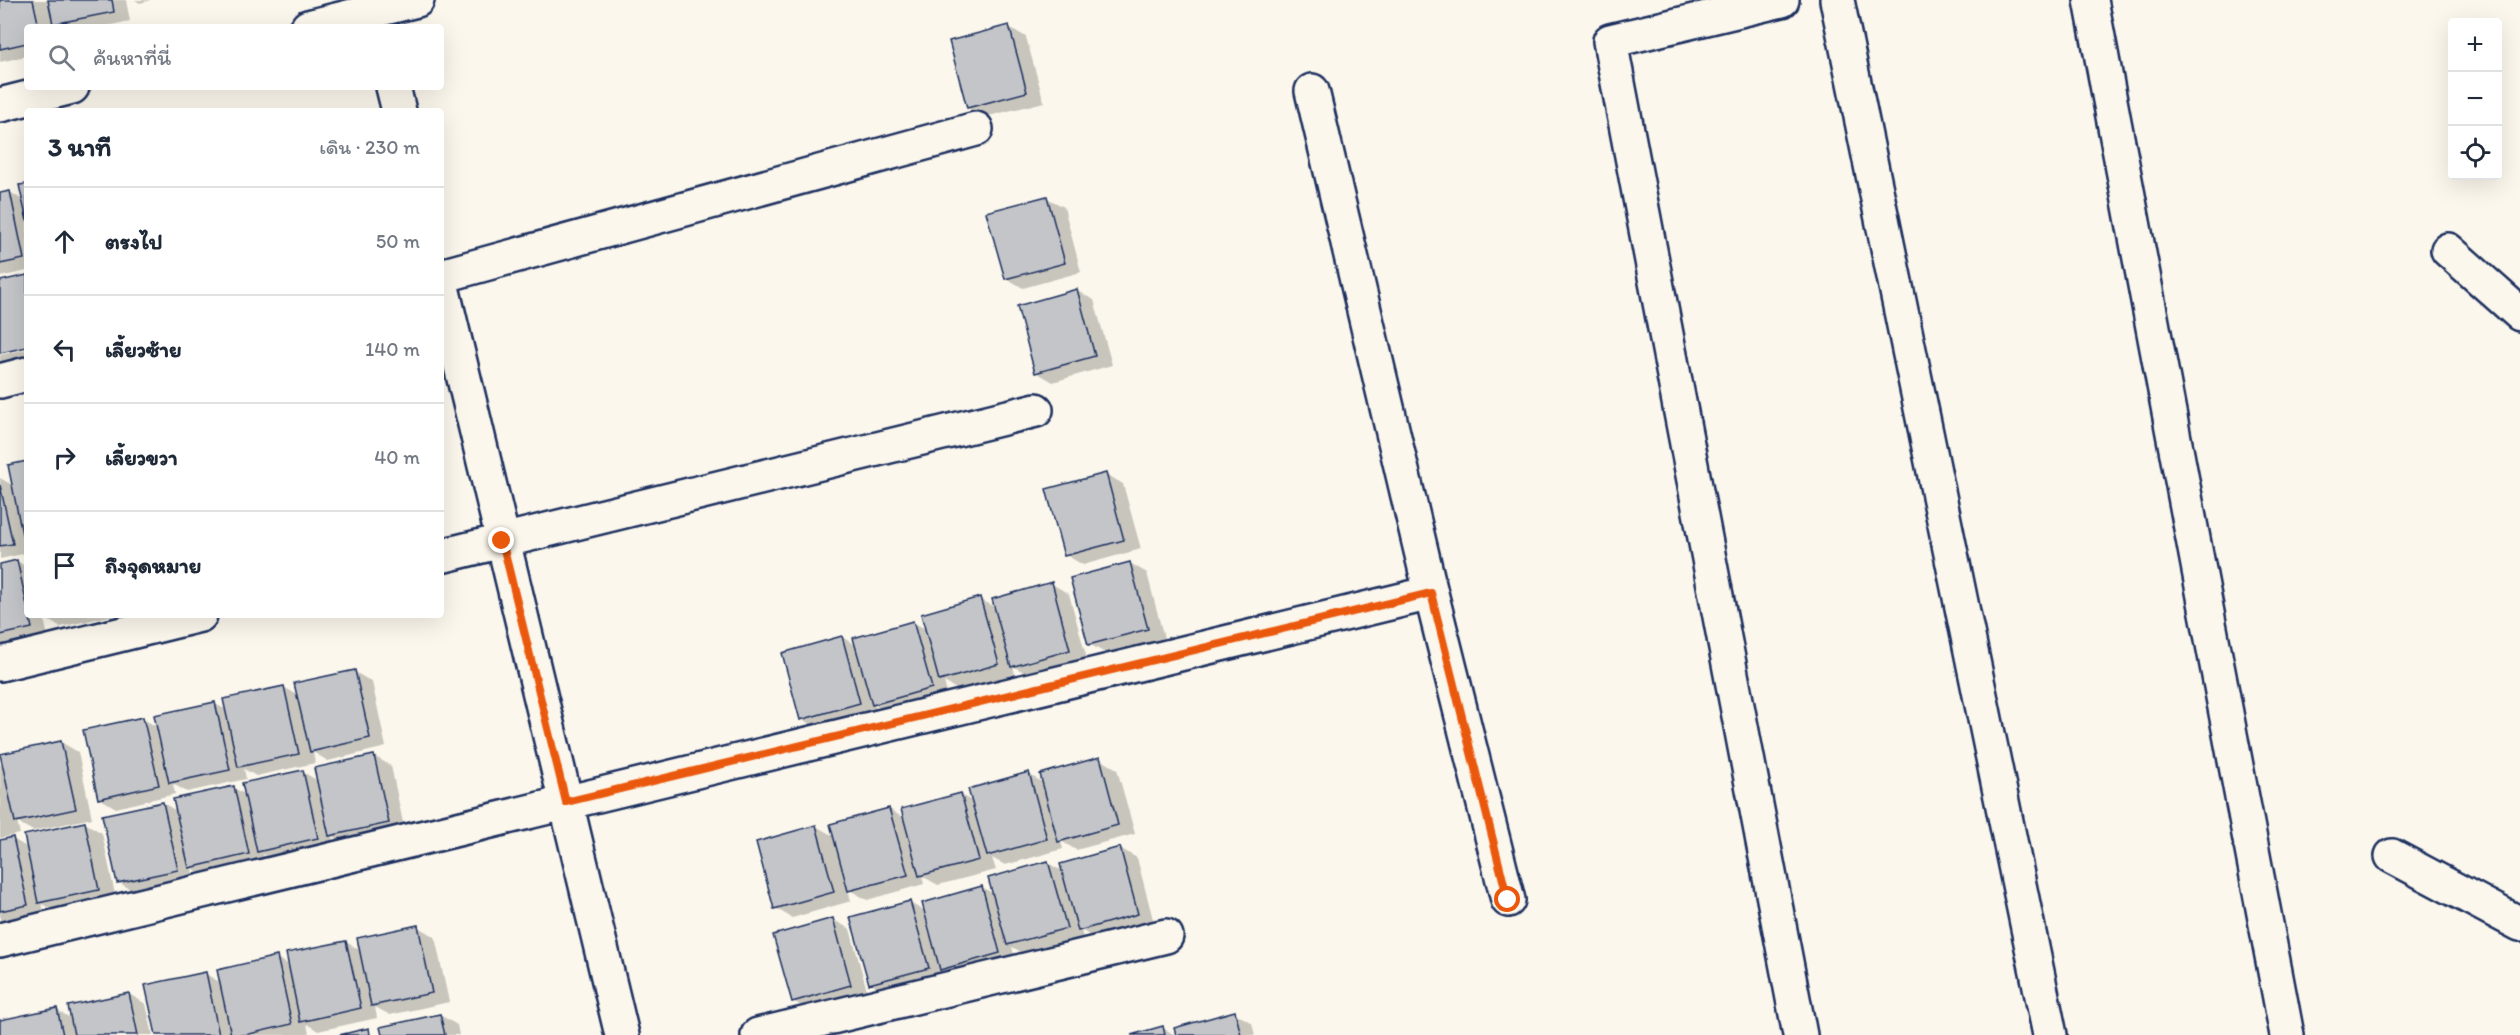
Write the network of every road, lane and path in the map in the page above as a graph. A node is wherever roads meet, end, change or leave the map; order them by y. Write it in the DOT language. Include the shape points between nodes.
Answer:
graph roads {
  1 [pos="417,0"];
  2 [pos="1782,0"];
  3 [pos="1837,0"];
  4 [pos="2091,0"];
  5 [pos="375,12"];
  6 [pos="321,24"];
  7 [pos="60,90"];
  8 [pos="394,90"];
  9 [pos="1312,91"];
  10 [pos="0,105"];
  11 [pos="398,108"];
  12 [pos="976,129"];
  13 [pos="2448,250"];
  14 [pos="444,275"];
  15 [pos="444,296"];
  16 [pos="2520,314"];
  17 [pos="24,375"];
  18 [pos="0,381"];
  19 [pos="1036,410"];
  20 [pos="502,541"];
  21 [pos="444,555"];
  22 [pos="1431,593"];
  23 [pos="188,618"];
  24 [pos="0,664"];
  25 [pos="566,802"];
  26 [pos="2392,856"];
  27 [pos="1508,900"];
  28 [pos="2520,924"];
  29 [pos="1166,936"];
  30 [pos="0,940"];
  31 [pos="622,1035"];
  32 [pos="758,1035"];
  33 [pos="1800,1035"];
  34 [pos="2050,1035"];
  35 [pos="2287,1035"];
  1 -- 5 [label="street"];
  2 -- 33 [label="street" via="1610,41"];
  3 -- 34 [label="street"];
  4 -- 35 [label="street"];
  5 -- 6 [label="street"];
  7 -- 10 [label="street"];
  8 -- 11 [label="street"];
  9 -- 22 [label="street"];
  12 -- 14 [label="street"];
  13 -- 16 [label="street"];
  15 -- 20 [label="street"];
  17 -- 18 [label="street"];
  19 -- 20 [label="street"];
  20 -- 21 [label="street"];
  20 -- 25 [label="street"];
  22 -- 25 [label="street"];
  22 -- 27 [label="street"];
  23 -- 24 [label="street"];
  25 -- 30 [label="street"];
  25 -- 31 [label="street"];
  26 -- 28 [label="street"];
  29 -- 32 [label="street"];
}
